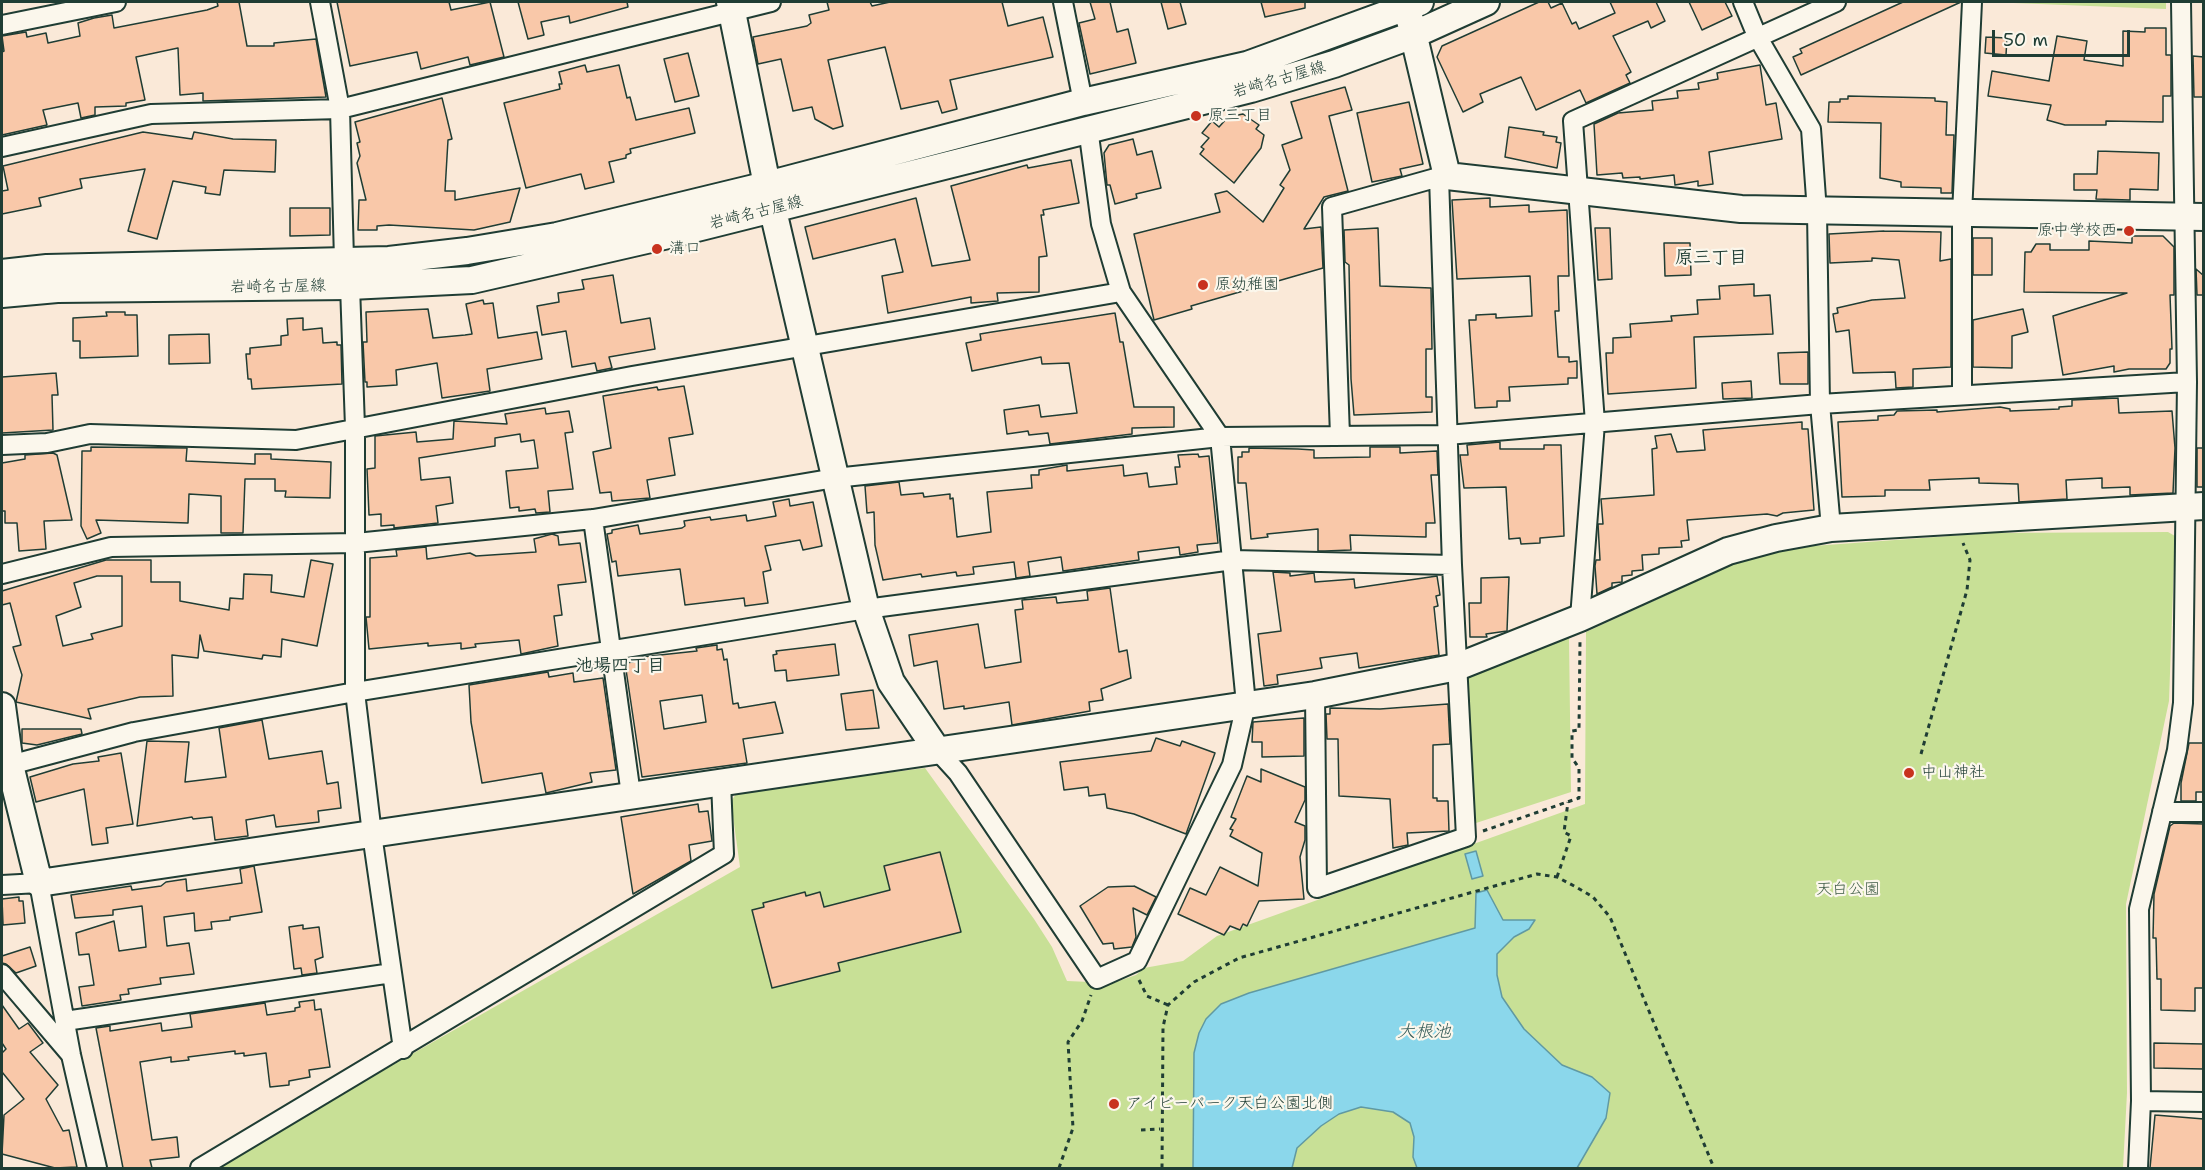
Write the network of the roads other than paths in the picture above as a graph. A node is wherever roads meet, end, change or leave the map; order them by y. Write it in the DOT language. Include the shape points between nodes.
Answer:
graph roads {
  1 [pos="116,2"];
  2 [pos="320,2"];
  3 [pos="771,2"];
  4 [pos="1063,2"];
  5 [pos="1486,2"];
  6 [pos="1743,2"];
  7 [pos="1836,2"];
  8 [pos="1972,2"];
  9 [pos="2181,2"];
  10 [pos="1410,4"];
  11 [pos="730,6"];
  12 [pos="2,25"];
  13 [pos="1413,35"];
  14 [pos="1757,36"];
  15 [pos="1083,102"];
  16 [pos="340,108"];
  17 [pos="1088,128"];
  18 [pos="2,147"];
  19 [pos="1443,177"];
  20 [pos="1580,193"];
  21 [pos="770,197"];
  22 [pos="1818,212"];
  23 [pos="1962,214"];
  24 [pos="2194,217"];
  25 [pos="344,260"];
  26 [pos="2,273"];
  27 [pos="350,286"];
  28 [pos="1121,292"];
  29 [pos="2,294"];
  30 [pos="804,348"];
  31 [pos="2187,382"];
  32 [pos="1962,396"];
  33 [pos="1820,404"];
  34 [pos="1595,423"];
  35 [pos="355,427"];
  36 [pos="1447,435"];
  37 [pos="1340,436"];
  38 [pos="1220,437"];
  39 [pos="2,445"];
  40 [pos="835,478"];
  41 [pos="2195,506"];
  42 [pos="593,519"];
  43 [pos="1831,528"];
  44 [pos="356,543"];
  45 [pos="1233,560"];
  46 [pos="1452,565"];
  47 [pos="2,574"];
  48 [pos="866,609"];
  49 [pos="1580,618"];
  50 [pos="611,651"];
  51 [pos="1457,667"];
  52 [pos="355,692"];
  53 [pos="1315,695"];
  54 [pos="1246,704"];
  55 [pos="2,706"];
  56 [pos="938,750"];
  57 [pos="10,765"];
  58 [pos="721,782"];
  59 [pos="631,795"];
  60 [pos="2162,812"];
  61 [pos="2204,812"];
  62 [pos="372,834"];
  63 [pos="39,883"];
  64 [pos="2,885"];
  65 [pos="392,973"];
  66 [pos="2,974"];
  67 [pos="65,1021"];
  68 [pos="403,1049"];
  69 [pos="71,1055"];
  70 [pos="2141,1101"];
  71 [pos="2204,1102"];
  72 [pos="97,1168"];
  73 [pos="200,1168"];
  74 [pos="2138,1168"];
  1 -- 12 [label="street"];
  2 -- 16 [label="street"];
  3 -- 11 [label="street"];
  4 -- 15 [label="street"];
  5 -- 13 [label="street, 岩崎名古屋線"];
  6 -- 14 [label="street"];
  7 -- 14 [label="street"];
  8 -- 23 [label="street"];
  9 -- 24 [label="street"];
  10 -- 13 [label="street"];
  10 -- 15 [label="street, 岩崎名古屋線" via="1247,65"];
  11 -- 16 [label="street"];
  11 -- 21 [label="street"];
  13 -- 17 [label="street, 岩崎名古屋線" via="1272,82"];
  13 -- 19 [label="street"];
  14 -- 20 [label="street" via="1573,121"];
  14 -- 22 [label="street" via="1811,129"];
  15 -- 21 [label="street, 岩崎名古屋線"];
  16 -- 18 [label="street" via="151,114"];
  16 -- 25 [label="street"];
  17 -- 21 [label="street, 岩崎名古屋線"];
  17 -- 28 [label="street" via="1101,224"];
  19 -- 20 [label="street"];
  19 -- 36 [label="street"];
  19 -- 37 [label="street" via="1332,207"];
  20 -- 22 [label="street" via="1741,209"];
  20 -- 34 [label="street"];
  21 -- 25 [label="street, 岩崎名古屋線" via="524,242 423,256"];
  21 -- 27 [label="street, 岩崎名古屋線" via="472,280"];
  21 -- 30 [label="street"];
  22 -- 23 [label="street"];
  22 -- 33 [label="street"];
  23 -- 24 [label="street"];
  23 -- 32 [label="street"];
  24 -- 31 [label="street"];
  25 -- 26 [label="street, 岩崎名古屋線" via="47,268"];
  27 -- 29 [label="street, 岩崎名古屋線" via="57,289"];
  27 -- 35 [label="street"];
  28 -- 30 [label="street"];
  28 -- 38 [label="street"];
  30 -- 35 [label="street"];
  30 -- 40 [label="street"];
  31 -- 32 [label="street"];
  31 -- 41 [label="street"];
  32 -- 33 [label="street"];
  33 -- 34 [label="street"];
  33 -- 43 [label="street"];
  34 -- 36 [label="street"];
  34 -- 49 [label="street"];
  35 -- 39 [label="street" via="296,440 90,434 47,444"];
  35 -- 44 [label="street"];
  36 -- 37 [label="street"];
  36 -- 46 [label="street"];
  37 -- 38 [label="street"];
  38 -- 40 [label="street"];
  38 -- 45 [label="street"];
  40 -- 42 [label="street"];
  40 -- 48 [label="street"];
  41 -- 43 [label="street"];
  41 -- 60 [label="street" via="2183,703"];
  42 -- 44 [label="street"];
  42 -- 50 [label="street"];
  43 -- 49 [label="street" via="1728,550"];
  44 -- 47 [label="street" via="111,547"];
  44 -- 52 [label="street"];
  45 -- 46 [label="street"];
  45 -- 48 [label="street"];
  45 -- 54 [label="street"];
  46 -- 51 [label="street"];
  48 -- 50 [label="street"];
  48 -- 56 [label="street" via="891,682"];
  49 -- 51 [label="street"];
  50 -- 52 [label="street"];
  50 -- 59 [label="street"];
  51 -- 53 [label="street"];
  51 -- 53 [label="street" via="1466,837 1317,888"];
  52 -- 57 [label="street" via="134,732"];
  52 -- 62 [label="street"];
  53 -- 54 [label="street"];
  54 -- 56 [label="street"];
  54 -- 56 [label="street" via="1232,765 1137,961 1097,979 958,773"];
  55 -- 57 [label="street"];
  56 -- 58 [label="street"];
  57 -- 63 [label="street"];
  58 -- 59 [label="street"];
  58 -- 68 [label="street" via="724,854"];
  59 -- 62 [label="street"];
  60 -- 61 [label="street"];
  60 -- 70 [label="street" via="2139,909"];
  62 -- 63 [label="street"];
  62 -- 65 [label="street"];
  63 -- 64 [label="street"];
  63 -- 67 [label="street"];
  65 -- 67 [label="street"];
  65 -- 68 [label="street"];
  66 -- 69 [label="street"];
  67 -- 69 [label="street"];
  68 -- 73 [label="street"];
  69 -- 72 [label="street"];
  70 -- 71 [label="street"];
  70 -- 74 [label="street"];
}
